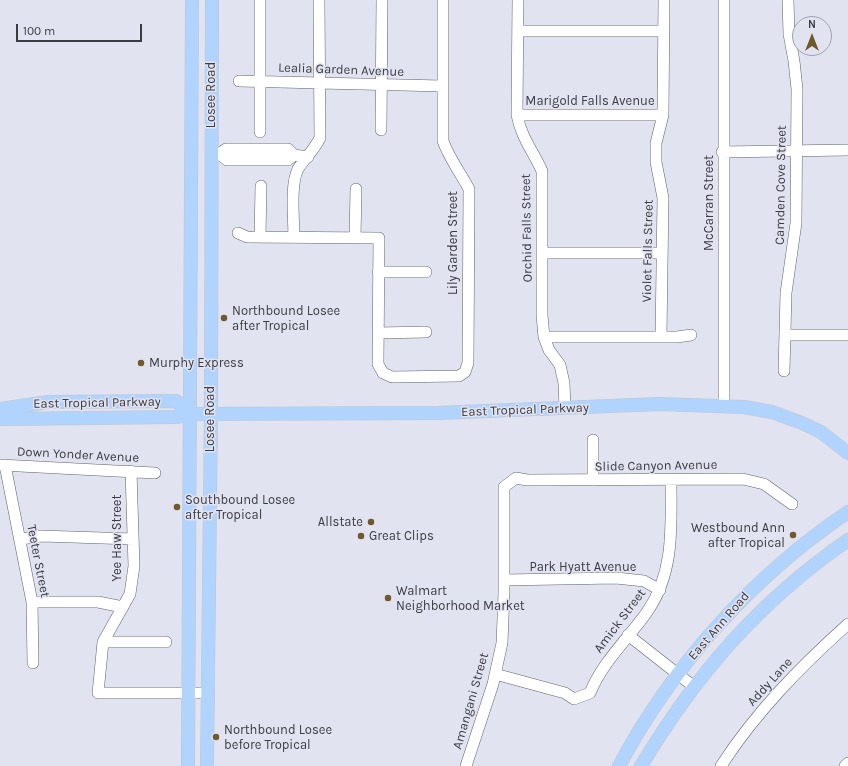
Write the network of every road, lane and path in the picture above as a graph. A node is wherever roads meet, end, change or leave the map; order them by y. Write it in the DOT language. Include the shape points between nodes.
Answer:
graph roads {
  1 [pos="192,0"];
  2 [pos="212,0"];
  3 [pos="260,0"];
  4 [pos="319,0"];
  5 [pos="382,0"];
  6 [pos="443,0"];
  7 [pos="518,0"];
  8 [pos="664,0"];
  9 [pos="724,0"];
  10 [pos="788,0"];
  11 [pos="518,31"];
  12 [pos="664,31"];
  13 [pos="240,81"];
  14 [pos="260,82"];
  15 [pos="320,83"];
  16 [pos="382,85"];
  17 [pos="442,86"];
  18 [pos="517,114"];
  19 [pos="663,115"];
  20 [pos="381,130"];
  21 [pos="260,132"];
  22 [pos="848,150"];
  23 [pos="796,151"];
  24 [pos="722,152"];
  25 [pos="215,154"];
  26 [pos="308,157"];
  27 [pos="260,186"];
  28 [pos="356,189"];
  29 [pos="238,233"];
  30 [pos="260,237"];
  31 [pos="294,238"];
  32 [pos="355,238"];
  33 [pos="543,253"];
  34 [pos="661,253"];
  35 [pos="378,272"];
  36 [pos="426,272"];
  37 [pos="426,332"];
  38 [pos="378,333"];
  39 [pos="691,335"];
  40 [pos="785,335"];
  41 [pos="848,335"];
  42 [pos="661,336"];
  43 [pos="544,337"];
  44 [pos="784,371"];
  45 [pos="724,406"];
  46 [pos="0,408"];
  47 [pos="565,408"];
  48 [pos="190,414"];
  49 [pos="211,414"];
  50 [pos="0,419"];
  51 [pos="593,440"];
  52 [pos="848,453"];
  53 [pos="2,465"];
  54 [pos="131,471"];
  55 [pos="155,473"];
  56 [pos="513,480"];
  57 [pos="593,480"];
  58 [pos="671,480"];
  59 [pos="792,504"];
  60 [pos="848,512"];
  61 [pos="20,539"];
  62 [pos="133,539"];
  63 [pos="848,540"];
  64 [pos="504,580"];
  65 [pos="660,590"];
  66 [pos="32,602"];
  67 [pos="123,607"];
  68 [pos="848,624"];
  69 [pos="628,635"];
  70 [pos="103,642"];
  71 [pos="166,642"];
  72 [pos="33,663"];
  73 [pos="495,674"];
  74 [pos="678,674"];
  75 [pos="693,686"];
  76 [pos="188,693"];
  77 [pos="208,693"];
  78 [pos="848,763"];
  79 [pos="188,766"];
  80 [pos="207,766"];
  81 [pos="466,766"];
  82 [pos="618,766"];
  83 [pos="641,766"];
  84 [pos="721,766"];
  85 [pos="846,766"];
  1 -- 48 [label="main road, Losee Road"];
  2 -- 25 [label="main road, Losee Road"];
  3 -- 14 [label="street"];
  4 -- 15 [label="street"];
  5 -- 16 [label="street"];
  6 -- 17 [label="street, Lily Garden Street"];
  7 -- 11 [label="street, Orchid Falls Street"];
  8 -- 12 [label="street, Violet Falls Street"];
  9 -- 24 [label="street, McCarran Street"];
  10 -- 23 [label="street, Camden Cove Street" via="789,34 796,89"];
  11 -- 12 [label="street"];
  11 -- 18 [label="street, Orchid Falls Street"];
  12 -- 19 [label="street, Violet Falls Street"];
  13 -- 14 [label="street, Lealia Garden Avenue"];
  14 -- 15 [label="street, Lealia Garden Avenue"];
  14 -- 21 [label="street"];
  15 -- 16 [label="street, Lealia Garden Avenue"];
  15 -- 26 [label="street" via="320,138"];
  16 -- 17 [label="street, Lealia Garden Avenue"];
  16 -- 20 [label="street"];
  17 -- 38 [label="street, Lily Garden Street" via="443,141 448,156 460,171 469,189 468,363 465,372 459,376 392,377 383,373 378,364"];
  18 -- 19 [label="street, Marigold Falls Avenue"];
  18 -- 33 [label="street, Orchid Falls Street" via="524,140 542,171"];
  19 -- 34 [label="street, Violet Falls Street" via="656,143 656,162 663,198"];
  22 -- 23 [label="street"];
  23 -- 24 [label="street"];
  23 -- 40 [label="street, Camden Cove Street" via="795,235 786,293"];
  24 -- 45 [label="street, McCarran Street"];
  25 -- 26 [label="street" via="226,150 288,149 294,155"];
  25 -- 49 [label="main road, Losee Road"];
  26 -- 31 [label="street" via="298,170 294,186"];
  27 -- 30 [label="street"];
  28 -- 32 [label="street"];
  29 -- 30 [label="street" via="247,237"];
  30 -- 31 [label="street"];
  31 -- 32 [label="street"];
  32 -- 35 [label="street" via="379,238"];
  33 -- 34 [label="street"];
  33 -- 43 [label="street, Orchid Falls Street"];
  34 -- 42 [label="street, Violet Falls Street"];
  35 -- 36 [label="street"];
  35 -- 38 [label="street"];
  37 -- 38 [label="street"];
  39 -- 42 [label="street"];
  40 -- 41 [label="street"];
  40 -- 44 [label="street, Camden Cove Street"];
  42 -- 43 [label="street"];
  43 -- 47 [label="street, Orchid Falls Street" via="549,350 560,365"];
  45 -- 47 [label="main road, East Tropical Parkway" via="659,404"];
  45 -- 52 [label="main road, East Tropical Parkway" via="757,408 788,417 821,432"];
  46 -- 48 [label="main road, East Tropical Parkway" via="48,402 176,401"];
  47 -- 49 [label="main road, East Tropical Parkway" via="415,413"];
  48 -- 49 [label="main road, East Tropical Parkway"];
  48 -- 50 [label="main road, East Tropical Parkway" via="177,417"];
  48 -- 76 [label="main road, Losee Road"];
  49 -- 77 [label="main road, Losee Road"];
  51 -- 57 [label="street"];
  53 -- 54 [label="street, Down Yonder Avenue"];
  53 -- 61 [label="street, Teeter Street"];
  54 -- 55 [label="street, Down Yonder Avenue"];
  54 -- 62 [label="street, Yee Haw Street"];
  56 -- 57 [label="street, Slide Canyon Avenue"];
  56 -- 64 [label="street, Amangani Street" via="504,487 502,495"];
  57 -- 58 [label="street, Slide Canyon Avenue"];
  58 -- 59 [label="street, Slide Canyon Avenue" via="755,481 772,489"];
  58 -- 65 [label="street, Amick Street" via="670,552"];
  60 -- 74 [label="main road, East Ann Road" via="805,542 761,580"];
  61 -- 62 [label="street" via="41,536"];
  61 -- 66 [label="street, Teeter Street"];
  62 -- 67 [label="street, Yee Haw Street" via="134,566 130,594"];
  63 -- 75 [label="main road, East Ann Road" via="808,570 757,615 719,654"];
  64 -- 65 [label="street, Park Hyatt Avenue" via="616,578 644,581"];
  64 -- 73 [label="street, Amangani Street" via="504,623"];
  65 -- 69 [label="street, Amick Street" via="647,612"];
  66 -- 67 [label="street" via="98,602"];
  66 -- 72 [label="street, Teeter Street"];
  67 -- 70 [label="street, Yee Haw Street"];
  68 -- 84 [label="street, Addy Lane" via="775,695"];
  69 -- 73 [label="street, Amick Street" via="602,669 590,694 579,698 574,699 565,694"];
  69 -- 74 [label="street"];
  70 -- 71 [label="street"];
  70 -- 76 [label="street, Yee Haw Street" via="98,693"];
  73 -- 81 [label="street, Amangani Street"];
  74 -- 75 [label="street"];
  74 -- 82 [label="main road, East Ann Road"];
  75 -- 83 [label="main road, East Ann Road"];
  76 -- 77 [label="street"];
  76 -- 79 [label="main road, Losee Road"];
  77 -- 80 [label="main road, Losee Road"];
  78 -- 85 [label="street"];
}
